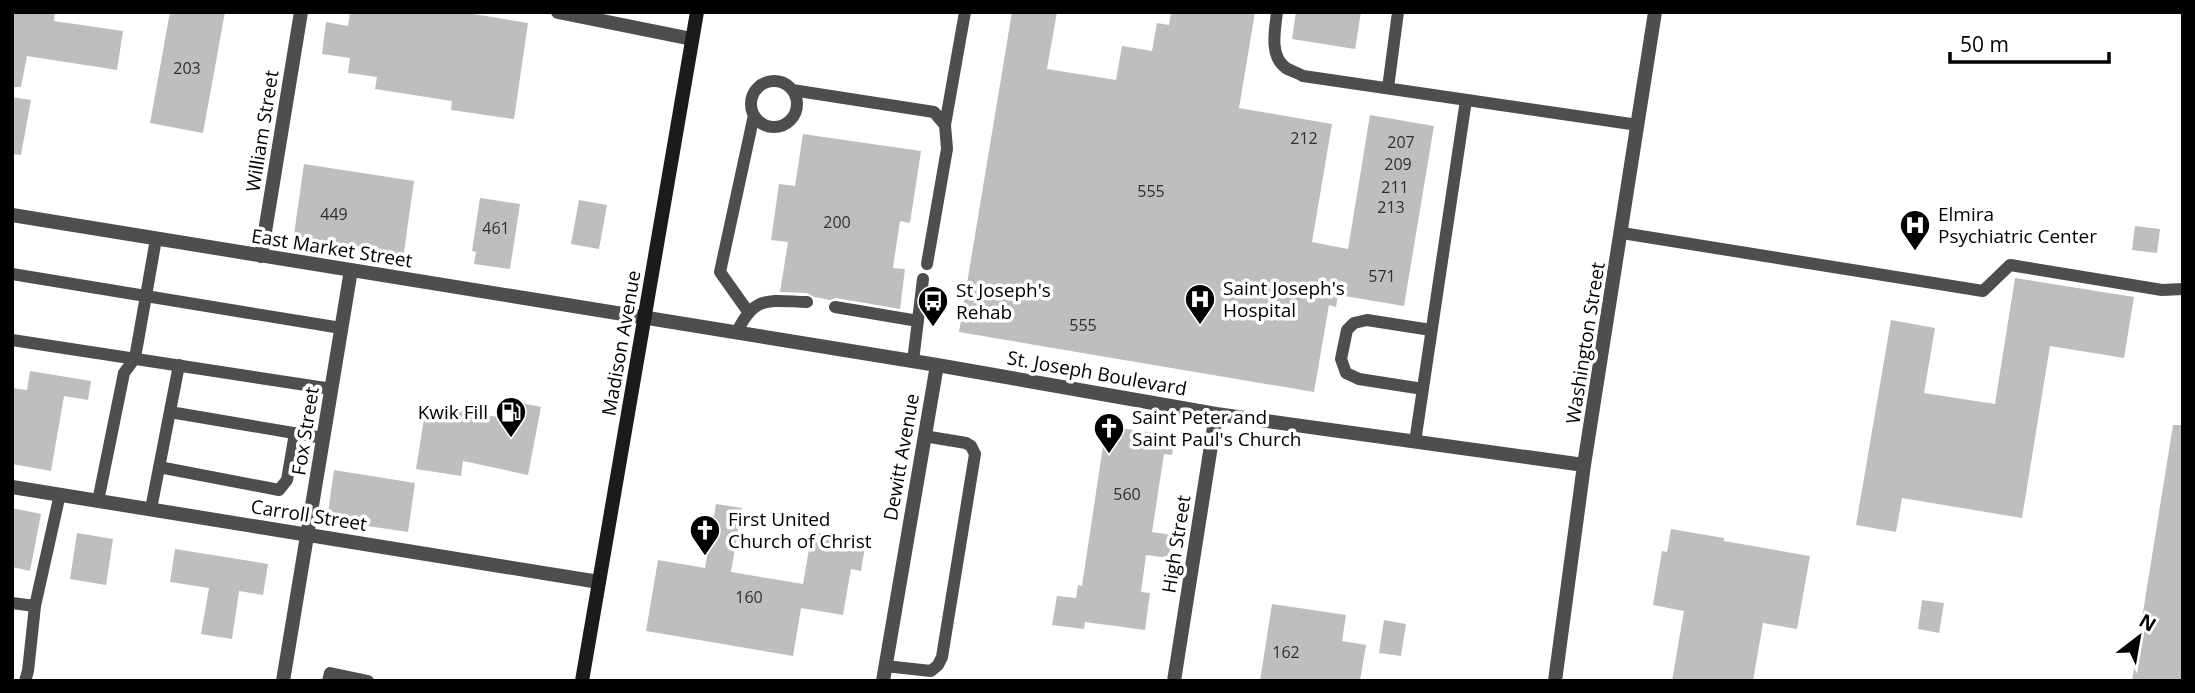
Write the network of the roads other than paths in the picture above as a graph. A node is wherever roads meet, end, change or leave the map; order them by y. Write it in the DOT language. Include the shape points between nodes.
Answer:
graph roads {
  1 [pos="300,12"];
  2 [pos="558,12"];
  3 [pos="697,12"];
  4 [pos="965,12"];
  5 [pos="1277,12"];
  6 [pos="1398,12"];
  7 [pos="1656,12"];
  8 [pos="692,39"];
  9 [pos="1388,88"];
  10 [pos="792,90"];
  11 [pos="1466,100"];
  12 [pos="754,115"];
  13 [pos="945,125"];
  14 [pos="1638,125"];
  15 [pos="12,215"];
  16 [pos="1622,233"];
  17 [pos="156,239"];
  18 [pos="261,256"];
  19 [pos="927,264"];
  20 [pos="351,270"];
  21 [pos="12,274"];
  22 [pos="923,279"];
  23 [pos="2183,289"];
  24 [pos="145,297"];
  25 [pos="807,302"];
  26 [pos="835,307"];
  27 [pos="749,313"];
  28 [pos="645,317"];
  29 [pos="918,321"];
  30 [pos="341,328"];
  31 [pos="1431,330"];
  32 [pos="737,332"];
  33 [pos="12,340"];
  34 [pos="135,358"];
  35 [pos="913,361"];
  36 [pos="179,365"];
  37 [pos="937,365"];
  38 [pos="332,389"];
  39 [pos="1423,389"];
  40 [pos="170,412"];
  41 [pos="1216,414"];
  42 [pos="295,433"];
  43 [pos="925,436"];
  44 [pos="323,438"];
  45 [pos="1415,442"];
  46 [pos="1584,465"];
  47 [pos="159,467"];
  48 [pos="12,486"];
  49 [pos="60,494"];
  50 [pos="98,500"];
  51 [pos="150,509"];
  52 [pos="307,535"];
  53 [pos="599,582"];
  54 [pos="12,603"];
  55 [pos="35,606"];
  56 [pos="884,674"];
  57 [pos="25,681"];
  58 [pos="283,681"];
  59 [pos="328,681"];
  60 [pos="368,681"];
  61 [pos="582,681"];
  62 [pos="1174,681"];
  63 [pos="1555,681"];
  1 -- 18 [label="street, William Street"];
  2 -- 8 [label="street"];
  3 -- 8 [label="main road, Madison Avenue"];
  4 -- 13 [label="lane"];
  5 -- 9 [label="lane" via="1275,51 1284,67 1303,76"];
  6 -- 9 [label="lane"];
  7 -- 14 [label="street, Washington Street"];
  8 -- 28 [label="main road, Madison Avenue"];
  9 -- 11 [label="lane"];
  10 -- 12 [label="lane" via="780,82 765,83 751,101"];
  10 -- 12 [label="lane" via="797,104 787,123 772,127"];
  10 -- 13 [label="lane" via="934,113"];
  11 -- 14 [label="lane"];
  11 -- 31 [label="lane"];
  12 -- 27 [label="lane" via="720,272"];
  13 -- 19 [label="lane" via="947,149"];
  14 -- 16 [label="street, Washington Street"];
  15 -- 17 [label="street, East Market Street"];
  16 -- 23 [label="lane" via="1983,291 2010,265 2162,290"];
  16 -- 46 [label="street, Washington Street"];
  17 -- 18 [label="street, East Market Street"];
  17 -- 24 [label="lane"];
  18 -- 20 [label="street, East Market Street"];
  20 -- 28 [label="street, East Market Street"];
  20 -- 30 [label="street, Fox Street"];
  21 -- 24 [label="lane"];
  22 -- 29 [label="lane"];
  24 -- 30 [label="lane"];
  24 -- 34 [label="lane"];
  25 -- 27 [label="lane" via="764,301"];
  26 -- 29 [label="lane"];
  27 -- 32 [label="lane"];
  28 -- 32 [label="street, St. Joseph Boulevard"];
  28 -- 53 [label="main road, Madison Avenue"];
  29 -- 35 [label="lane"];
  30 -- 38 [label="street, Fox Street"];
  31 -- 39 [label="lane"];
  31 -- 39 [label="lane" via="1367,320 1354,323 1347,330 1341,359 1346,373 1359,379"];
  32 -- 35 [label="street, St. Joseph Boulevard"];
  33 -- 34 [label="lane"];
  34 -- 36 [label="lane"];
  34 -- 50 [label="lane" via="124,373"];
  35 -- 37 [label="street, St. Joseph Boulevard"];
  36 -- 38 [label="lane"];
  36 -- 40 [label="lane"];
  37 -- 41 [label="street, St. Joseph Boulevard"];
  37 -- 43 [label="street, Dewitt Avenue"];
  38 -- 44 [label="street, Fox Street"];
  39 -- 45 [label="lane"];
  40 -- 42 [label="lane"];
  40 -- 47 [label="lane"];
  41 -- 45 [label="street, St. Joseph Boulevard"];
  41 -- 62 [label="street, High Street"];
  42 -- 44 [label="lane"];
  42 -- 47 [label="lane" via="287,480 279,490"];
  43 -- 56 [label="street, Dewitt Avenue"];
  43 -- 56 [label="lane" via="966,443 975,454 942,657 931,671"];
  44 -- 52 [label="street, Fox Street"];
  45 -- 46 [label="street, St. Joseph Boulevard"];
  46 -- 63 [label="street, Washington Street"];
  47 -- 51 [label="lane"];
  48 -- 49 [label="street, Carroll Street"];
  49 -- 50 [label="street, Carroll Street"];
  49 -- 55 [label="lane"];
  50 -- 51 [label="street, Carroll Street"];
  51 -- 52 [label="street, Carroll Street"];
  52 -- 53 [label="street, Carroll Street"];
  52 -- 58 [label="street, Fox Street"];
  53 -- 61 [label="main road, Madison Avenue"];
  54 -- 55 [label="lane"];
  55 -- 57 [label="lane"];
  59 -- 60 [label="lane" via="330,673"];
}
